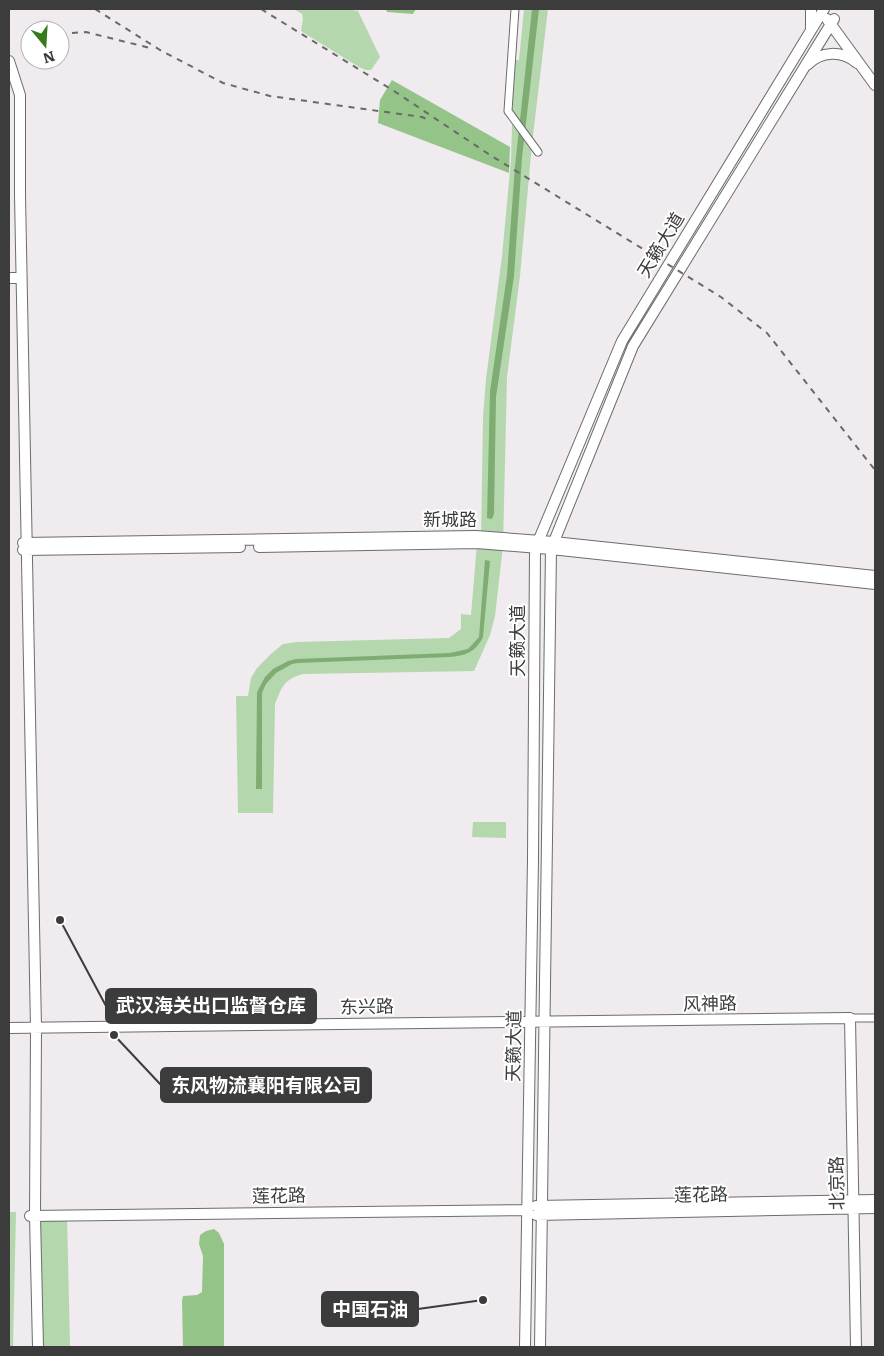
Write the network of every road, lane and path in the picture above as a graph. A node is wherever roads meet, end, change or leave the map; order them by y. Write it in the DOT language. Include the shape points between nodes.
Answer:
graph roads {
  1 [pos="515,9"];
  2 [pos="811,9"];
  3 [pos="824,9"];
  4 [pos="832,22"];
  5 [pos="810,32"];
  6 [pos="9,61"];
  7 [pos="861,66"];
  8 [pos="800,73"];
  9 [pos="875,74"];
  10 [pos="9,83"];
  11 [pos="875,85"];
  12 [pos="538,152"];
  13 [pos="13,278"];
  14 [pos="537,545"];
  15 [pos="25,546"];
  16 [pos="553,546"];
  17 [pos="875,576"];
  18 [pos="875,584"];
  19 [pos="850,1018"];
  20 [pos="875,1018"];
  21 [pos="531,1021"];
  22 [pos="546,1022"];
  23 [pos="9,1028"];
  24 [pos="33,1028"];
  25 [pos="875,1200"];
  26 [pos="853,1205"];
  27 [pos="875,1208"];
  28 [pos="528,1210"];
  29 [pos="541,1210"];
  30 [pos="32,1216"];
  31 [pos="34,1347"];
  32 [pos="38,1347"];
  33 [pos="526,1347"];
  34 [pos="540,1347"];
  35 [pos="856,1347"];
  1 -- 12 [label="street" via="508,111"];
  2 -- 5 [label="street"];
  3 -- 4 [label="street"];
  3 -- 5 [label="street, 天籁大道"];
  4 -- 7 [label="street"];
  4 -- 8 [label="street, 天籁大道"];
  4 -- 9 [label="street"];
  5 -- 14 [label="street, 天籁大道" via="622,342"];
  6 -- 15 [label="street" via="20,95"];
  7 -- 8 [label="street" via="850,57 824,54"];
  7 -- 11 [label="street"];
  8 -- 16 [label="street, 天籁大道" via="633,346"];
  10 -- 13 [label="street" via="14,112"];
  13 -- 15 [label="street"];
  14 -- 15 [label="street, 新城路"];
  14 -- 16 [label="street, 新城路"];
  14 -- 21 [label="street, 天籁大道"];
  15 -- 24 [label="street"];
  16 -- 17 [label="street, 新城路"];
  16 -- 18 [label="street, 新城路"];
  16 -- 22 [label="street, 天籁大道"];
  19 -- 20 [label="street, 风神路"];
  19 -- 22 [label="street, 风神路"];
  19 -- 26 [label="street, 北京路"];
  21 -- 22 [label="street, 东兴路"];
  21 -- 24 [label="street, 东兴路"];
  21 -- 28 [label="street, 天籁大道"];
  22 -- 29 [label="street, 天籁大道"];
  23 -- 24 [label="street, 东兴路"];
  24 -- 30 [label="street"];
  25 -- 26 [label="street, 莲花路"];
  26 -- 27 [label="street, 莲花路"];
  26 -- 29 [label="street, 莲花路"];
  26 -- 35 [label="street, 北京路"];
  28 -- 29 [label="street, 莲花路"];
  28 -- 30 [label="street, 莲花路"];
  28 -- 33 [label="street, 天籁大道"];
  29 -- 34 [label="street, 天籁大道"];
  30 -- 31 [label="street"];
  30 -- 32 [label="street"];
}
